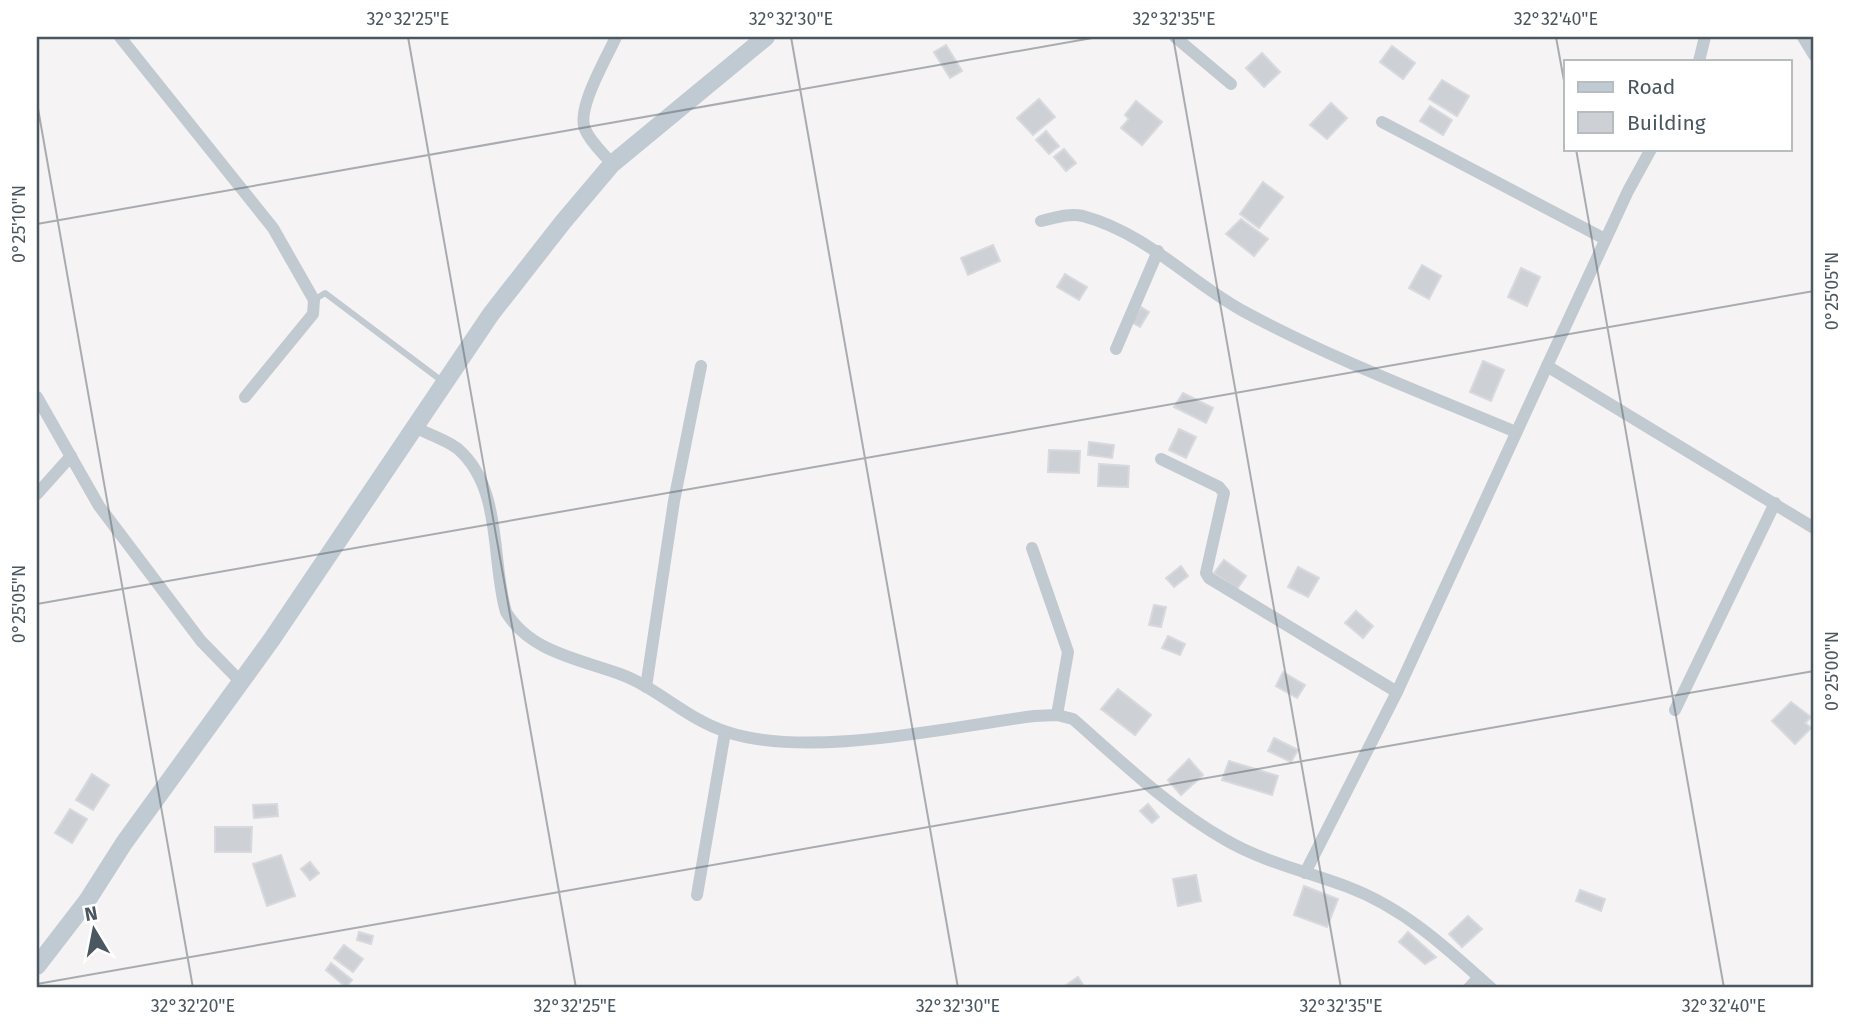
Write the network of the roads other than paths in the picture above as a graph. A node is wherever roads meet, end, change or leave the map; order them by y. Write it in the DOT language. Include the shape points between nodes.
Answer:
graph roads {
  1 [pos="120,37"];
  2 [pos="616,37"];
  3 [pos="766,37"];
  4 [pos="1175,37"];
  5 [pos="1705,37"];
  6 [pos="1803,37"];
  7 [pos="1814,55"];
  8 [pos="1699,60"];
  9 [pos="1231,83"];
  10 [pos="1382,122"];
  11 [pos="1650,150"];
  12 [pos="612,164"];
  13 [pos="1041,221"];
  14 [pos="1605,239"];
  15 [pos="1158,251"];
  16 [pos="314,299"];
  17 [pos="1116,349"];
  18 [pos="701,366"];
  19 [pos="1547,366"];
  20 [pos="445,383"];
  21 [pos="37,397"];
  22 [pos="245,397"];
  23 [pos="414,427"];
  24 [pos="1516,432"];
  25 [pos="71,457"];
  26 [pos="1161,459"];
  27 [pos="37,494"];
  28 [pos="1775,503"];
  29 [pos="1814,528"];
  30 [pos="1032,548"];
  31 [pos="240,681"];
  32 [pos="646,687"];
  33 [pos="1397,692"];
  34 [pos="1675,710"];
  35 [pos="1057,715"];
  36 [pos="725,732"];
  37 [pos="1305,873"];
  38 [pos="697,895"];
  39 [pos="37,966"];
  40 [pos="1479,977"];
  41 [pos="1469,988"];
  42 [pos="1492,988"];
  1 -- 16 [label="street" via="273,228"];
  2 -- 12 [label="street" via="584,107 583,120 585,130"];
  3 -- 12 [label="street"];
  4 -- 9 [label="street"];
  5 -- 8 [label="street"];
  6 -- 7 [label="street"];
  10 -- 14 [label="street"];
  11 -- 14 [label="street"];
  12 -- 20 [label="street" via="492,314"];
  13 -- 15 [label="street" via="1068,214 1083,216"];
  14 -- 19 [label="street"];
  15 -- 17 [label="street"];
  15 -- 24 [label="street" via="1242,310"];
  16 -- 20 [label="lane" via="325,293"];
  16 -- 22 [label="street" via="313,314"];
  18 -- 32 [label="street" via="674,501"];
  19 -- 24 [label="street"];
  19 -- 28 [label="street"];
  20 -- 23 [label="street"];
  21 -- 25 [label="street"];
  23 -- 31 [label="street"];
  23 -- 32 [label="street" via="458,449 472,467 486,495 501,595 516,629 541,646"];
  24 -- 33 [label="street"];
  25 -- 27 [label="street"];
  25 -- 31 [label="street" via="99,506 151,576 201,641"];
  26 -- 33 [label="street" via="1224,494 1206,573 1209,578"];
  28 -- 29 [label="street"];
  28 -- 34 [label="street"];
  30 -- 35 [label="street" via="1068,652"];
  31 -- 39 [label="street"];
  32 -- 36 [label="street"];
  33 -- 37 [label="street"];
  35 -- 36 [label="street" via="879,737 781,743"];
  35 -- 37 [label="street" via="1073,719 1185,814 1223,839 1261,859"];
  36 -- 38 [label="street"];
  37 -- 40 [label="street" via="1348,887 1404,916"];
  40 -- 41 [label="street"];
  40 -- 42 [label="street"];
}
